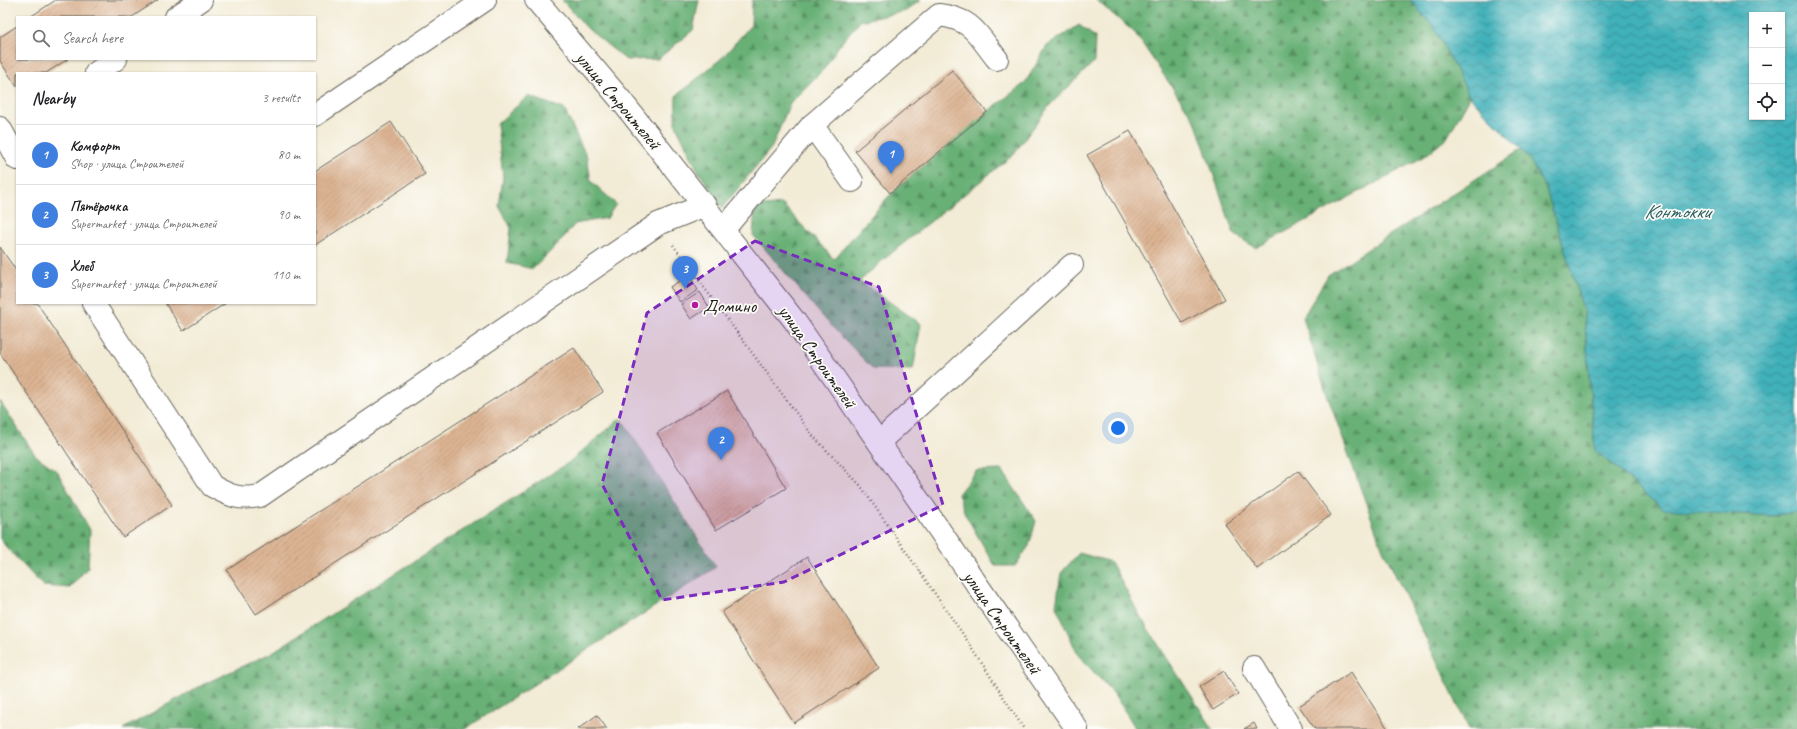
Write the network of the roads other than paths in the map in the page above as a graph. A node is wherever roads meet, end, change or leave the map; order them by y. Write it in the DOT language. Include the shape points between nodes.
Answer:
graph roads {
  1 [pos="201,0"];
  2 [pos="486,0"];
  3 [pos="536,0"];
  4 [pos="177,16"];
  5 [pos="997,59"];
  6 [pos="115,60"];
  7 [pos="97,72"];
  8 [pos="316,114"];
  9 [pos="812,125"];
  10 [pos="8,131"];
  11 [pos="16,156"];
  12 [pos="852,182"];
  13 [pos="705,205"];
  14 [pos="724,229"];
  15 [pos="1072,265"];
  16 [pos="94,304"];
  17 [pos="880,442"];
  18 [pos="1254,668"];
  19 [pos="1077,729"];
  20 [pos="1292,729"];
  1 -- 4 [label="street"];
  2 -- 8 [label="street"];
  3 -- 13 [label="street, улица Строителей"];
  5 -- 9 [label="street" via="970,24 955,17 939,15"];
  6 -- 7 [label="street"];
  9 -- 12 [label="street"];
  9 -- 14 [label="street"];
  10 -- 11 [label="street"];
  13 -- 14 [label="street, улица Строителей"];
  13 -- 16 [label="street" via="658,224 260,496 244,499 227,495 212,486"];
  14 -- 17 [label="street, улица Строителей" via="794,320"];
  15 -- 17 [label="street"];
  17 -- 19 [label="street, улица Строителей"];
  18 -- 20 [label="street"];
}
